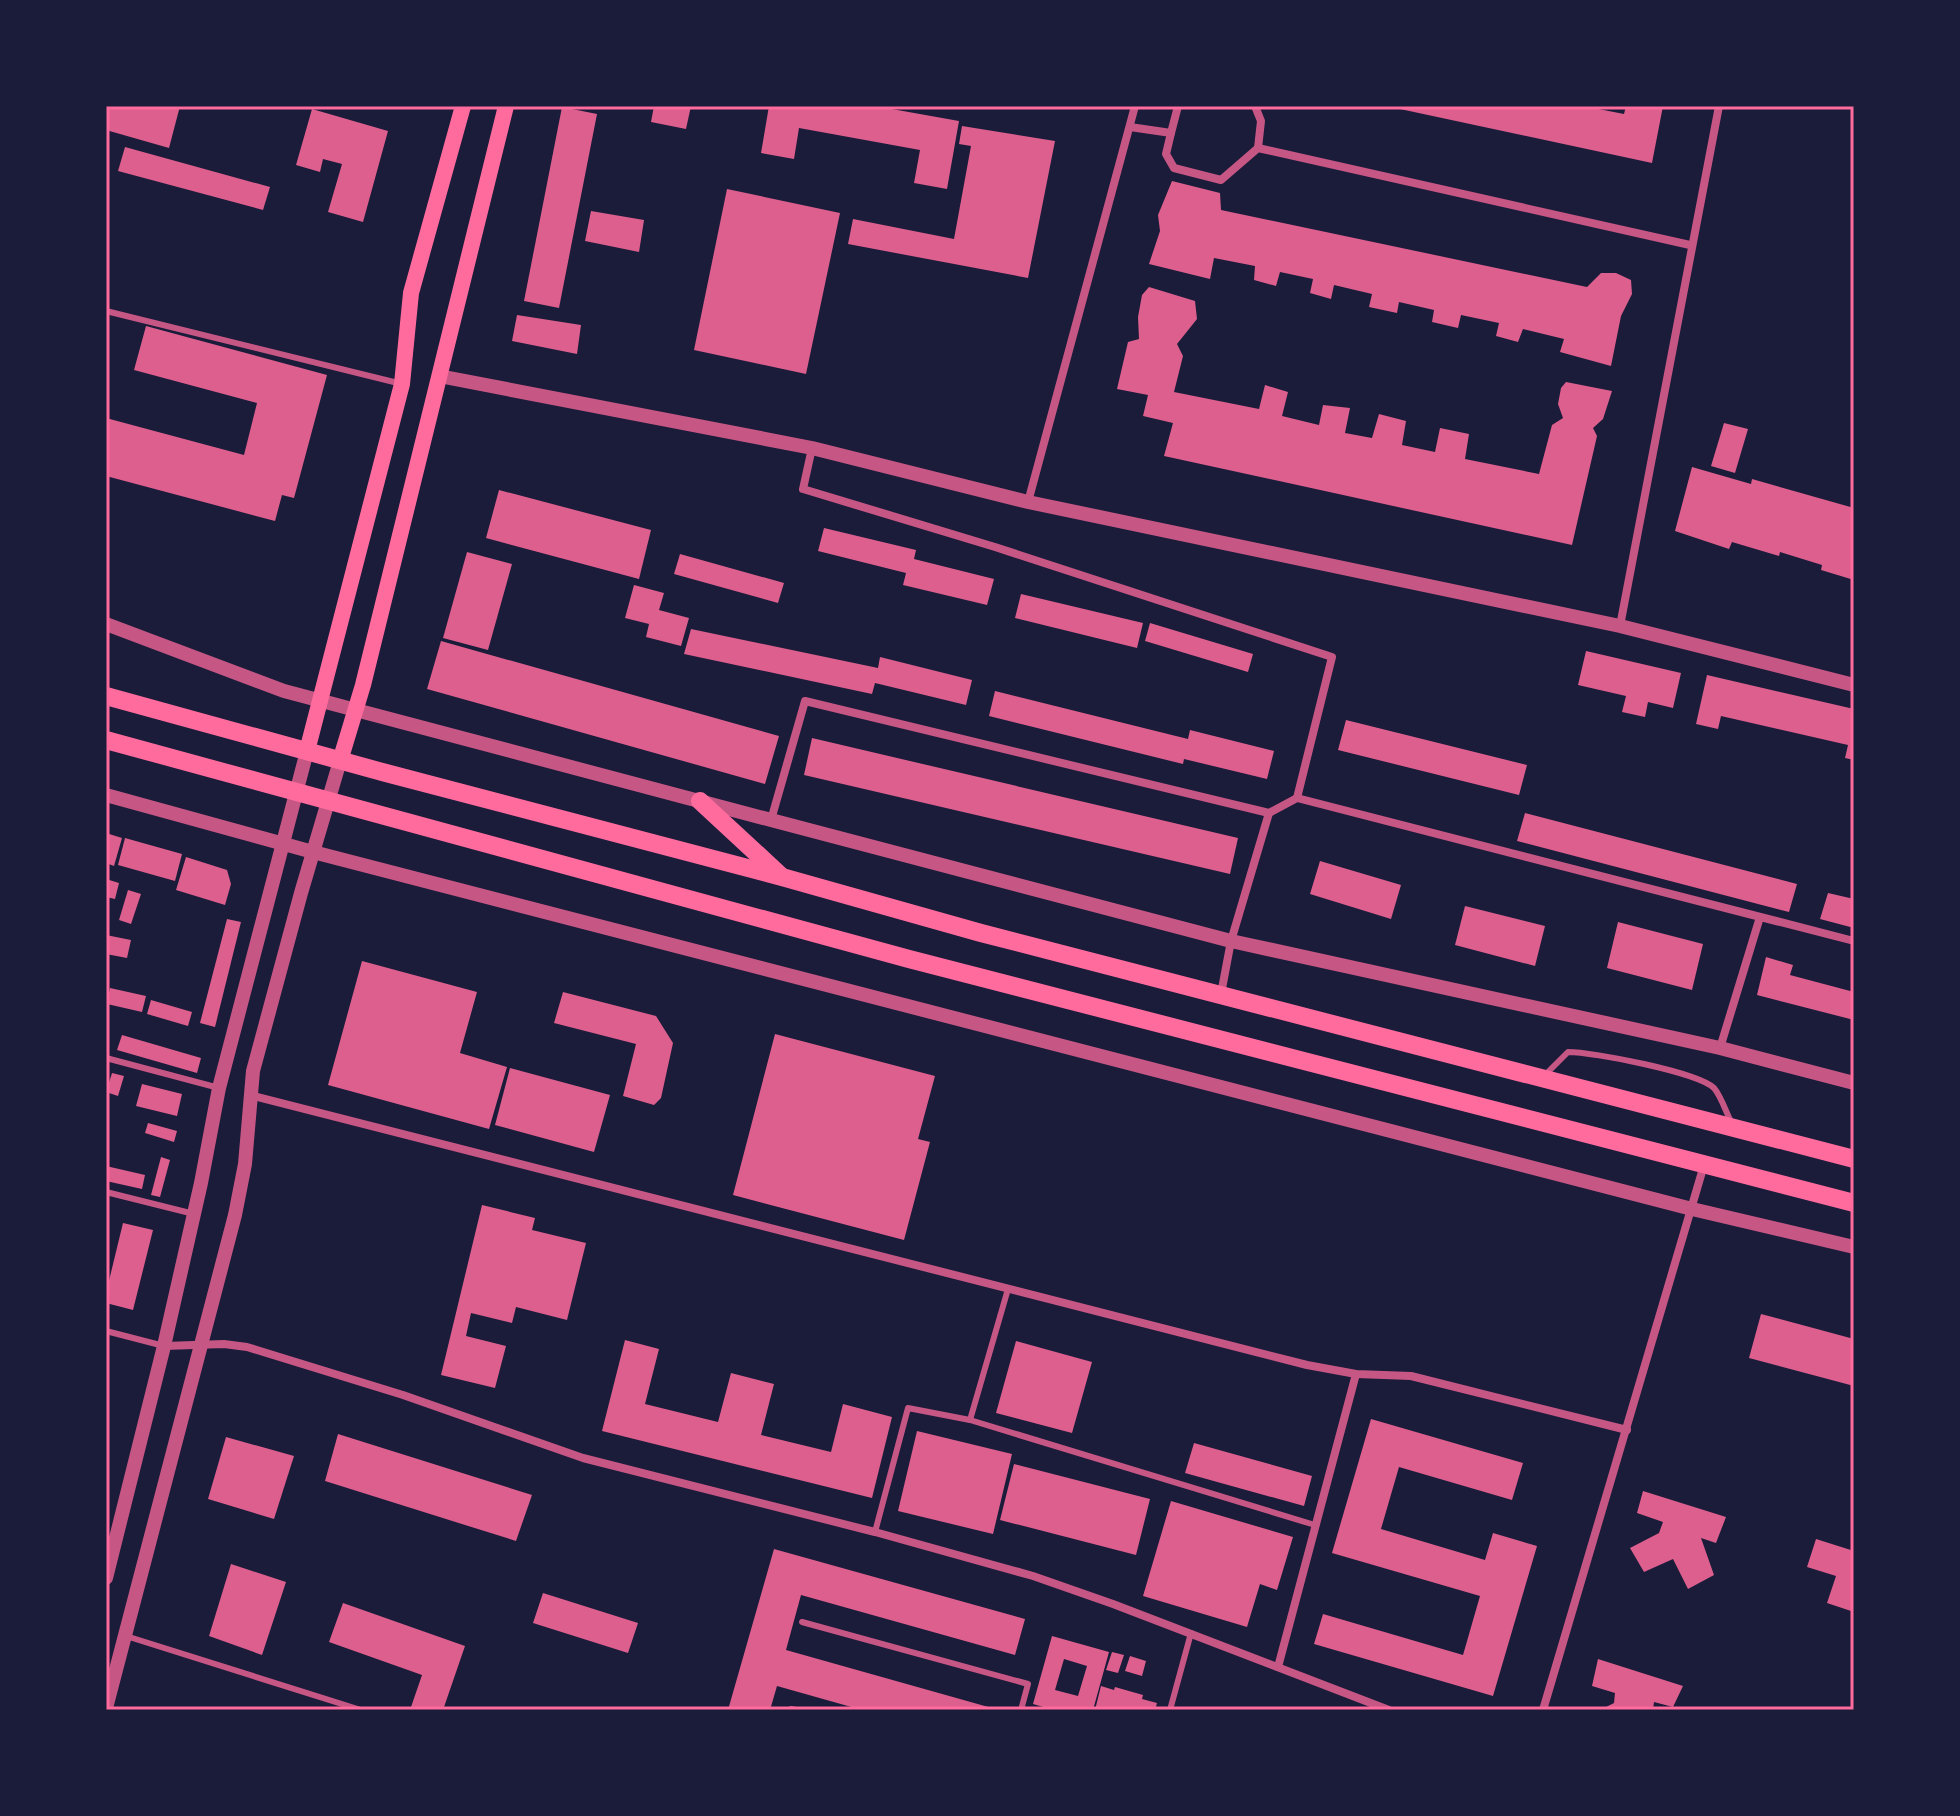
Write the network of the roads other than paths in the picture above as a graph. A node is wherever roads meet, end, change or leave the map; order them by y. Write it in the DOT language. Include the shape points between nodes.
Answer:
graph roads {
  1 [pos="463,106"];
  2 [pos="506,106"];
  3 [pos="1135,106"];
  4 [pos="1178,106"];
  5 [pos="1255,106"];
  6 [pos="1719,106"];
  7 [pos="1130,127"];
  8 [pos="1171,133"];
  9 [pos="1258,148"];
  10 [pos="1690,245"];
  11 [pos="106,311"];
  12 [pos="439,376"];
  13 [pos="402,384"];
  14 [pos="812,448"];
  15 [pos="1028,502"];
  16 [pos="106,624"];
  17 [pos="1620,626"];
  18 [pos="1854,685"];
  19 [pos="106,696"];
  20 [pos="319,699"];
  21 [pos="356,709"];
  22 [pos="106,740"];
  23 [pos="307,751"];
  24 [pos="340,761"];
  25 [pos="297,790"];
  26 [pos="106,795"];
  27 [pos="1297,798"];
  28 [pos="329,799"];
  29 [pos="700,801"];
  30 [pos="1269,813"];
  31 [pos="771,820"];
  32 [pos="284,844"];
  33 [pos="313,852"];
  34 [pos="782,877"];
  35 [pos="1760,917"];
  36 [pos="1231,941"];
  37 [pos="1854,941"];
  38 [pos="1221,994"];
  39 [pos="1720,1048"];
  40 [pos="106,1058"];
  41 [pos="1542,1078"];
  42 [pos="1854,1083"];
  43 [pos="219,1088"];
  44 [pos="249,1095"];
  45 [pos="1735,1128"];
  46 [pos="1854,1159"];
  47 [pos="1704,1165"];
  48 [pos="106,1192"];
  49 [pos="1854,1203"];
  50 [pos="1692,1209"];
  51 [pos="194,1214"];
  52 [pos="1854,1247"];
  53 [pos="1008,1289"];
  54 [pos="106,1331"];
  55 [pos="200,1345"];
  56 [pos="164,1346"];
  57 [pos="1356,1374"];
  58 [pos="970,1420"];
  59 [pos="1627,1430"];
  60 [pos="1315,1525"];
  61 [pos="875,1532"];
  62 [pos="106,1578"];
  63 [pos="802,1622"];
  64 [pos="1191,1633"];
  65 [pos="126,1636"];
  66 [pos="1278,1667"];
  67 [pos="106,1708"];
  68 [pos="361,1710"];
  69 [pos="1021,1710"];
  70 [pos="1170,1710"];
  71 [pos="1389,1710"];
  72 [pos="1543,1710"];
  1 -- 13 [label="main road" via="411,293"];
  2 -- 12 [label="main road"];
  3 -- 7 [label="street"];
  4 -- 8 [label="street"];
  5 -- 9 [label="street" via="1261,121"];
  6 -- 10 [label="street"];
  7 -- 8 [label="street"];
  7 -- 15 [label="street"];
  8 -- 9 [label="street" via="1166,154 1174,168 1221,180"];
  9 -- 10 [label="street"];
  10 -- 17 [label="street"];
  11 -- 13 [label="lane"];
  12 -- 14 [label="street"];
  12 -- 21 [label="main road"];
  13 -- 20 [label="main road"];
  14 -- 15 [label="street"];
  14 -- 27 [label="street" via="803,489 1332,657"];
  15 -- 17 [label="street"];
  16 -- 20 [label="street" via="284,691"];
  17 -- 18 [label="street"];
  19 -- 23 [label="main road"];
  20 -- 21 [label="street"];
  20 -- 23 [label="main road"];
  21 -- 24 [label="main road"];
  21 -- 29 [label="street"];
  22 -- 25 [label="main road"];
  23 -- 24 [label="main road"];
  23 -- 25 [label="street"];
  24 -- 28 [label="street"];
  24 -- 34 [label="main road"];
  25 -- 28 [label="main road"];
  25 -- 32 [label="street"];
  26 -- 32 [label="street"];
  27 -- 30 [label="street"];
  27 -- 35 [label="street"];
  28 -- 33 [label="street"];
  28 -- 47 [label="main road" via="909,959"];
  29 -- 31 [label="street"];
  29 -- 34 [label="main road"];
  30 -- 31 [label="street" via="805,701"];
  30 -- 36 [label="street"];
  31 -- 36 [label="street"];
  32 -- 33 [label="street"];
  32 -- 43 [label="street"];
  33 -- 44 [label="street"];
  33 -- 50 [label="street"];
  34 -- 38 [label="main road"];
  35 -- 37 [label="street"];
  35 -- 39 [label="street"];
  36 -- 38 [label="street"];
  36 -- 39 [label="street"];
  38 -- 41 [label="main road"];
  39 -- 42 [label="street"];
  40 -- 43 [label="lane"];
  41 -- 45 [label="main road"];
  41 -- 45 [label="lane" via="1568,1052 1590,1052 1696,1079 1714,1089"];
  43 -- 51 [label="street"];
  44 -- 53 [label="street"];
  44 -- 55 [label="street" via="245,1164"];
  45 -- 46 [label="main road"];
  47 -- 49 [label="main road"];
  47 -- 50 [label="street"];
  48 -- 51 [label="lane"];
  50 -- 52 [label="street"];
  50 -- 59 [label="street"];
  51 -- 56 [label="street"];
  53 -- 57 [label="street"];
  53 -- 58 [label="lane"];
  54 -- 56 [label="lane"];
  55 -- 56 [label="street"];
  55 -- 61 [label="street" via="247,1347 583,1458"];
  55 -- 65 [label="street"];
  56 -- 62 [label="street"];
  57 -- 59 [label="street" via="1411,1376"];
  57 -- 60 [label="street"];
  58 -- 60 [label="lane"];
  58 -- 61 [label="lane" via="908,1408"];
  59 -- 72 [label="street"];
  60 -- 66 [label="street"];
  61 -- 64 [label="street" via="1033,1576"];
  63 -- 69 [label="lane" via="1028,1684"];
  64 -- 66 [label="street"];
  64 -- 70 [label="lane"];
  65 -- 67 [label="street"];
  65 -- 68 [label="lane"];
  66 -- 71 [label="street"];
}
